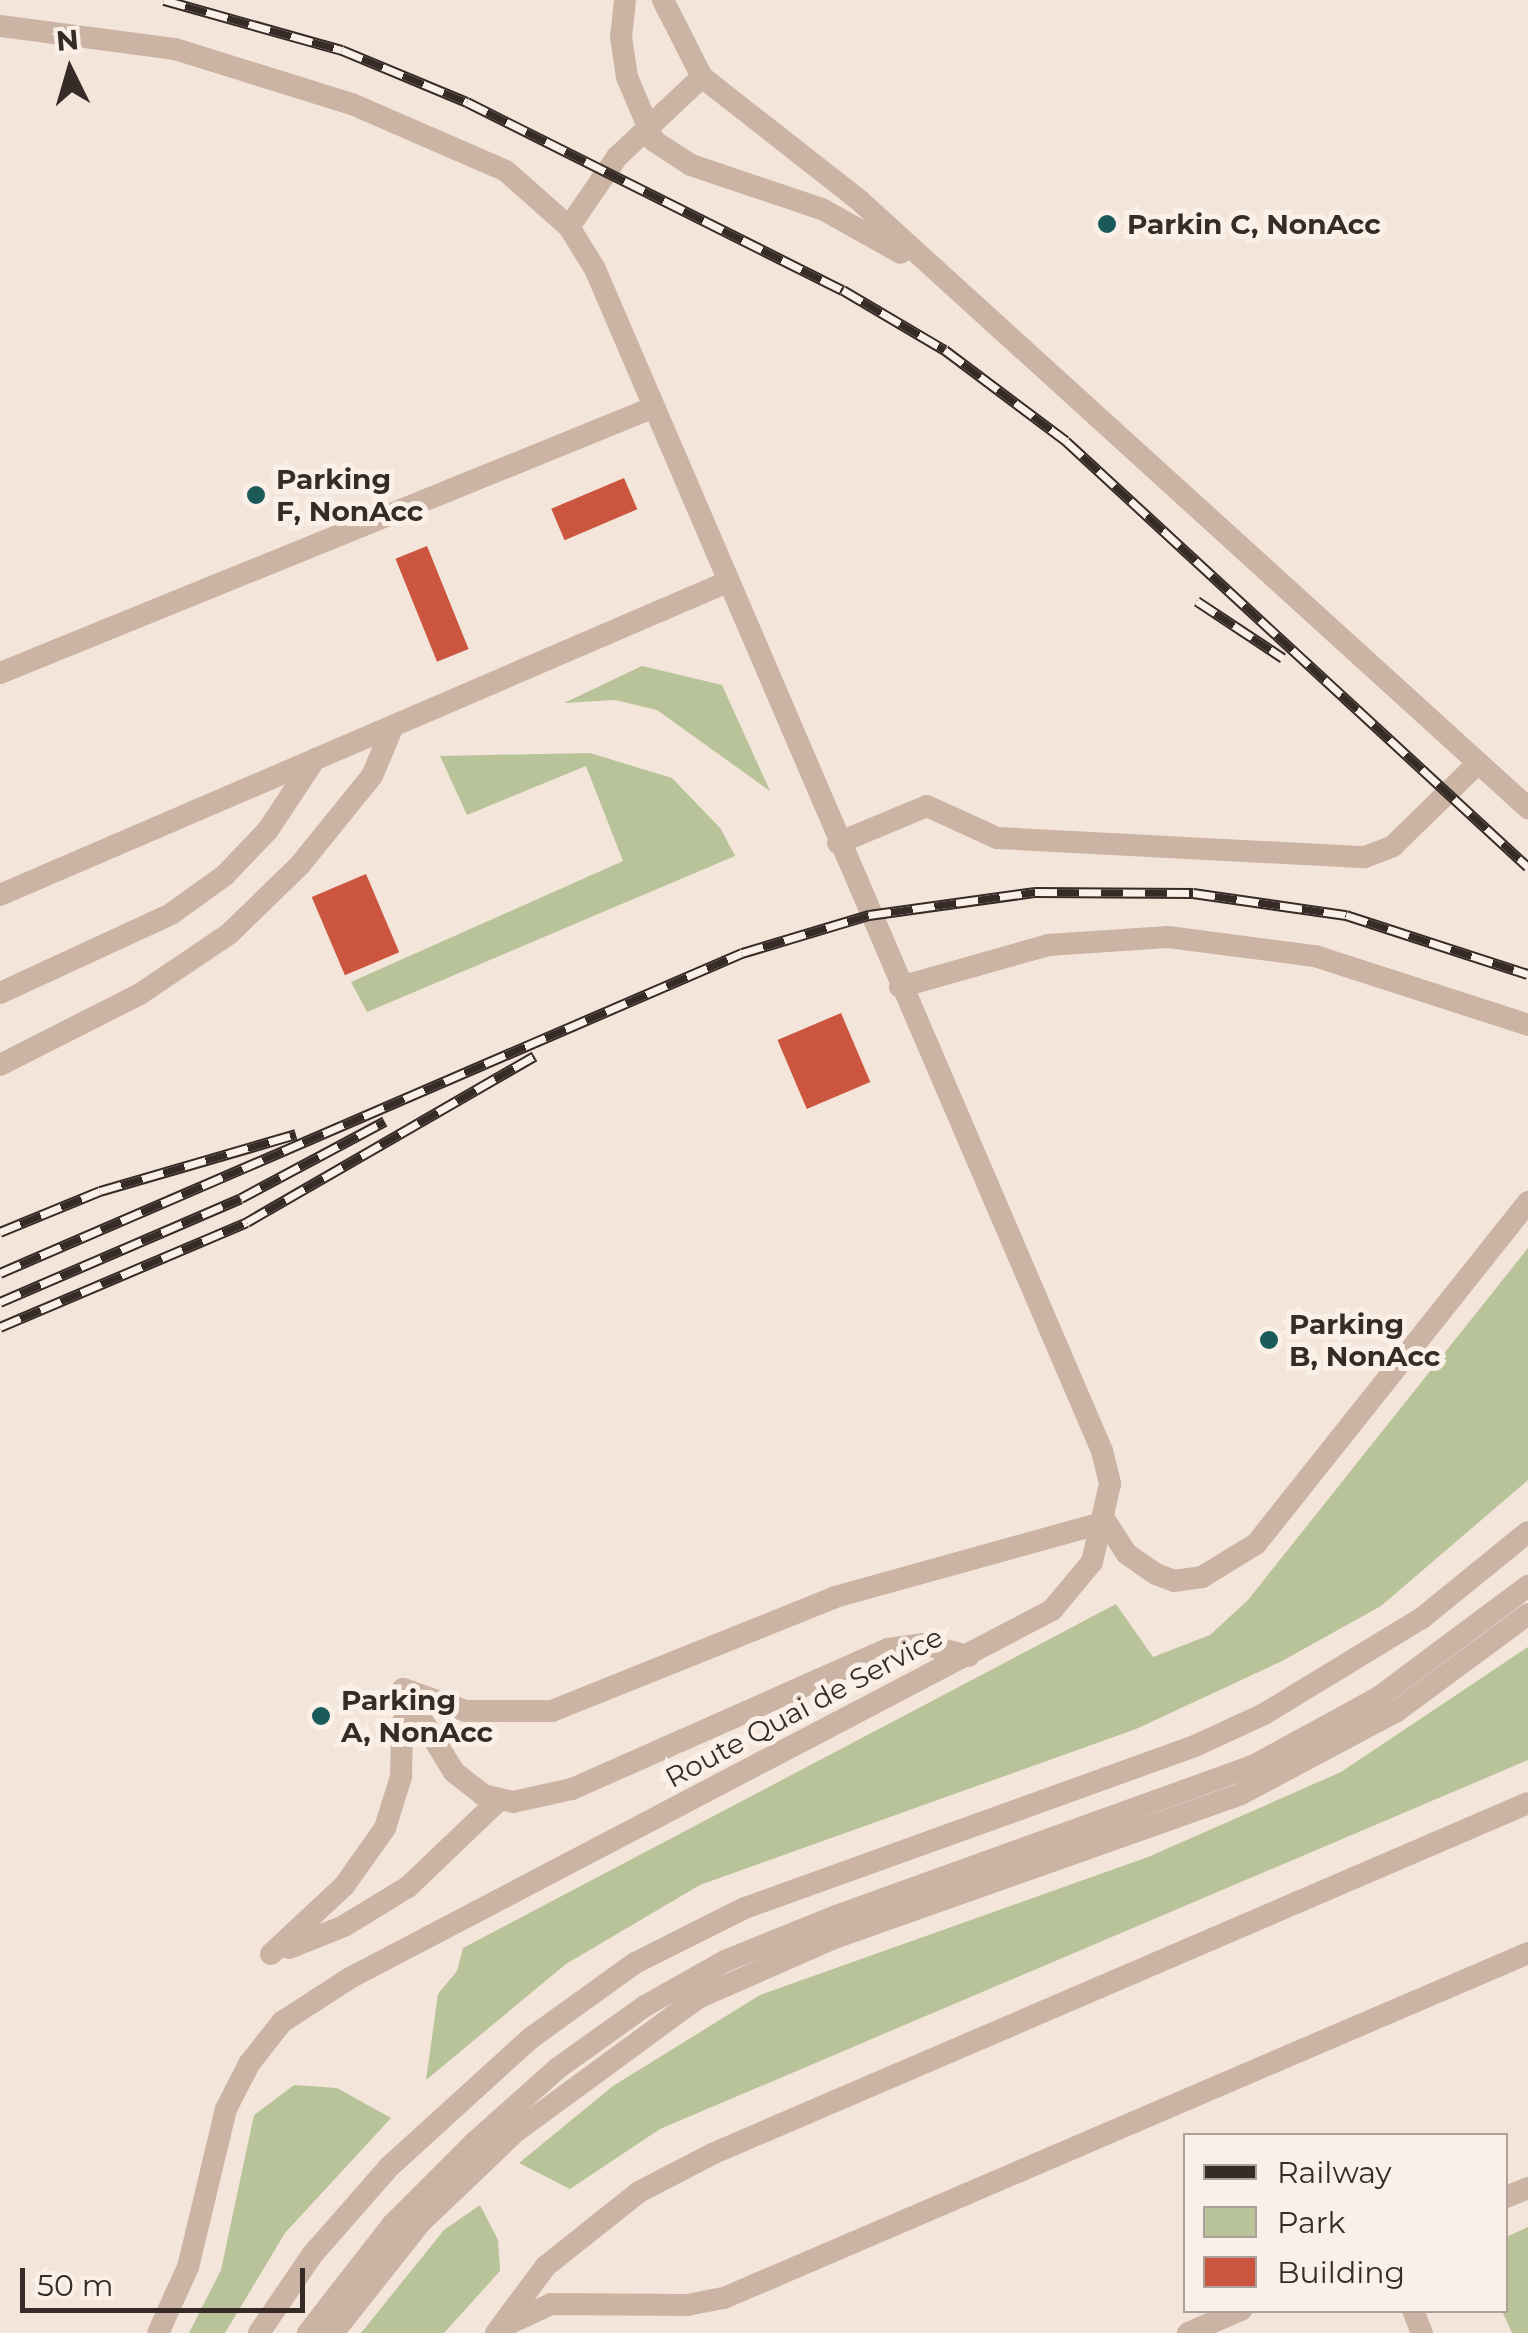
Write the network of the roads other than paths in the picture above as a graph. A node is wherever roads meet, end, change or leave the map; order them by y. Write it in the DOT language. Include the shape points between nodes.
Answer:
graph roads {
  1 [pos="625,0"];
  2 [pos="664,0"];
  3 [pos="0,26"];
  4 [pos="702,77"];
  5 [pos="645,129"];
  6 [pos="570,228"];
  7 [pos="950,286"];
  8 [pos="652,408"];
  9 [pos="727,582"];
  10 [pos="0,674"];
  11 [pos="393,726"];
  12 [pos="316,760"];
  13 [pos="1478,763"];
  14 [pos="1528,808"];
  15 [pos="838,844"];
  16 [pos="0,895"];
  17 [pos="900,987"];
  18 [pos="0,994"];
  19 [pos="1528,1025"];
  20 [pos="0,1065"];
  21 [pos="1528,1202"];
  22 [pos="1106,1522"];
  23 [pos="1528,1532"];
  24 [pos="1528,1586"];
  25 [pos="1528,1614"];
  26 [pos="968,1656"];
  27 [pos="403,1689"];
  28 [pos="498,1801"];
  29 [pos="1528,1803"];
  30 [pos="1528,1953"];
  31 [pos="1234,2313"];
  32 [pos="158,2333"];
  33 [pos="259,2333"];
  34 [pos="308,2333"];
  35 [pos="333,2333"];
  36 [pos="497,2333"];
  37 [pos="1188,2333"];
  1 -- 5 [label="lane" via="624,56"];
  2 -- 4 [label="lane"];
  3 -- 6 [label="lane, Route Quai de Service" via="175,49 352,104 506,171"];
  4 -- 5 [label="lane"];
  4 -- 7 [label="lane" via="860,201"];
  5 -- 6 [label="lane" via="606,171"];
  5 -- 7 [label="lane" via="679,160 858,226"];
  6 -- 8 [label="lane, Route Quai de Service" via="595,268"];
  7 -- 13 [label="lane"];
  8 -- 9 [label="lane, Route Quai de Service"];
  8 -- 10 [label="lane"];
  9 -- 11 [label="lane"];
  9 -- 15 [label="lane, Route Quai de Service"];
  11 -- 12 [label="lane"];
  11 -- 20 [label="lane" via="372,776 299,866 229,934 140,994"];
  12 -- 16 [label="lane"];
  12 -- 18 [label="lane" via="268,830 225,875 171,914"];
  13 -- 14 [label="lane"];
  13 -- 15 [label="lane" via="1393,846 1365,857 997,838 927,806"];
  15 -- 17 [label="lane, Route Quai de Service"];
  17 -- 19 [label="lane" via="1048,944 1168,936 1316,956"];
  17 -- 22 [label="lane, Route Quai de Service" via="1102,1451 1110,1484"];
  21 -- 22 [label="lane" via="1256,1544 1202,1577 1174,1580 1128,1554"];
  22 -- 26 [label="lane, Route Quai de Service" via="1092,1562 1052,1610"];
  22 -- 27 [label="lane" via="834,1597 552,1711 466,1710"];
  23 -- 33 [label="lane" via="1422,1618 1276,1708 1197,1745 746,1908 635,1963 531,2038 389,2167 312,2255"];
  24 -- 34 [label="lane" via="1439,1658 1268,1758 1197,1791 836,1916 725,1961 645,2006 558,2068 474,2143 392,2225"];
  25 -- 35 [label="lane" via="1397,1711 1241,1794 832,1939 698,1998 514,2133 421,2222"];
  26 -- 28 [label="lane" via="923,1644 888,1649 572,1789"];
  26 -- 32 [label="lane, Route Quai de Service" via="350,1978 282,2022 226,2109 188,2267"];
  27 -- 28 [label="lane" via="454,1772"];
  27 -- 28 [label="lane" via="401,1776 385,1828 344,1886 271,1954 344,1926 408,1887"];
  29 -- 36 [label="lane" via="697,2162 639,2192 546,2266"];
  30 -- 36 [label="lane" via="724,2298 551,2304"];
  31 -- 37 [label="lane"];
}
